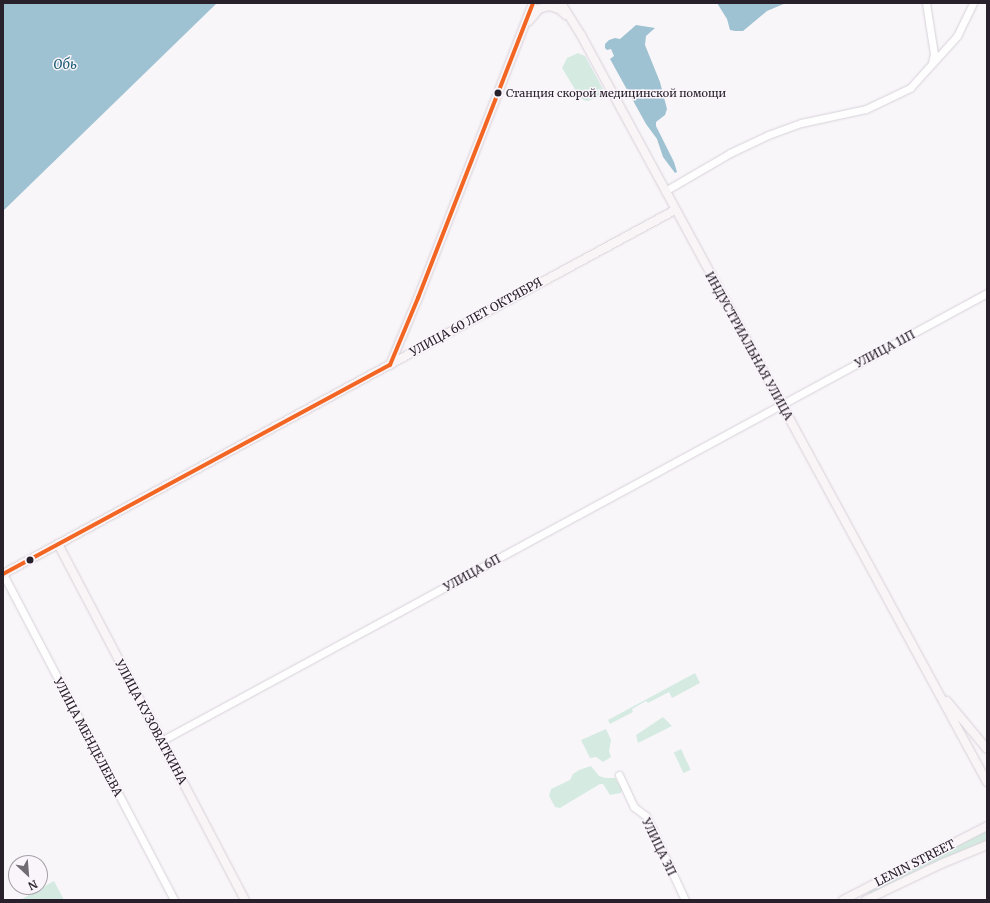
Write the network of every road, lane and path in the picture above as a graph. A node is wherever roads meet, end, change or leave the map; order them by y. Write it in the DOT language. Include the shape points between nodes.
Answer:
graph roads {
  1 [pos="533,3"];
  2 [pos="561,3"];
  3 [pos="565,3"];
  4 [pos="926,3"];
  5 [pos="973,3"];
  6 [pos="523,29"];
  7 [pos="581,35"];
  8 [pos="932,63"];
  9 [pos="665,191"];
  10 [pos="675,210"];
  11 [pos="987,292"];
  12 [pos="390,365"];
  13 [pos="782,405"];
  14 [pos="58,544"];
  15 [pos="3,574"];
  16 [pos="937,690"];
  17 [pos="161,741"];
  18 [pos="987,749"];
  19 [pos="619,775"];
  20 [pos="987,782"];
  21 [pos="987,826"];
  22 [pos="987,845"];
  23 [pos="174,900"];
  24 [pos="245,900"];
  25 [pos="685,900"];
  26 [pos="843,900"];
  27 [pos="866,900"];
  1 -- 6 [label="main road"];
  2 -- 7 [label="main road, ИНДУСТРИАЛЬНАЯ УЛИЦА"];
  3 -- 7 [label="main road"];
  4 -- 8 [label="street" via="934,54"];
  5 -- 8 [label="street" via="957,36"];
  6 -- 7 [label="main road" via="539,9 549,6 564,13"];
  6 -- 12 [label="main road"];
  7 -- 9 [label="main road, ИНДУСТРИАЛЬНАЯ УЛИЦА"];
  8 -- 9 [label="street" via="915,84 897,96 866,108 801,123 773,133 730,153"];
  9 -- 10 [label="main road, ИНДУСТРИАЛЬНАЯ УЛИЦА"];
  10 -- 12 [label="main road, УЛИЦА 60 ЛЕТ ОКТЯБРЯ"];
  10 -- 13 [label="main road, ИНДУСТРИАЛЬНАЯ УЛИЦА"];
  11 -- 13 [label="street, УЛИЦА 11П"];
  12 -- 14 [label="main road, УЛИЦА 60 ЛЕТ ОКТЯБРЯ"];
  13 -- 16 [label="main road, ИНДУСТРИАЛЬНАЯ УЛИЦА"];
  13 -- 17 [label="street, УЛИЦА 6П"];
  14 -- 15 [label="main road, УЛИЦА 60 ЛЕТ ОКТЯБРЯ"];
  14 -- 17 [label="main road, УЛИЦА КУЗОВАТКИНА"];
  15 -- 23 [label="street, УЛИЦА МЕНДЕЛЕЕВА"];
  16 -- 18 [label="main road, ИНДУСТРИАЛЬНАЯ УЛИЦА"];
  16 -- 20 [label="main road, ИНДУСТРИАЛЬНАЯ УЛИЦА"];
  17 -- 24 [label="main road, УЛИЦА КУЗОВАТКИНА"];
  19 -- 25 [label="street, УЛИЦА 3П" via="634,807 646,816"];
  21 -- 26 [label="main road, LENIN STREET"];
  22 -- 27 [label="main road, LENIN STREET"];
}
